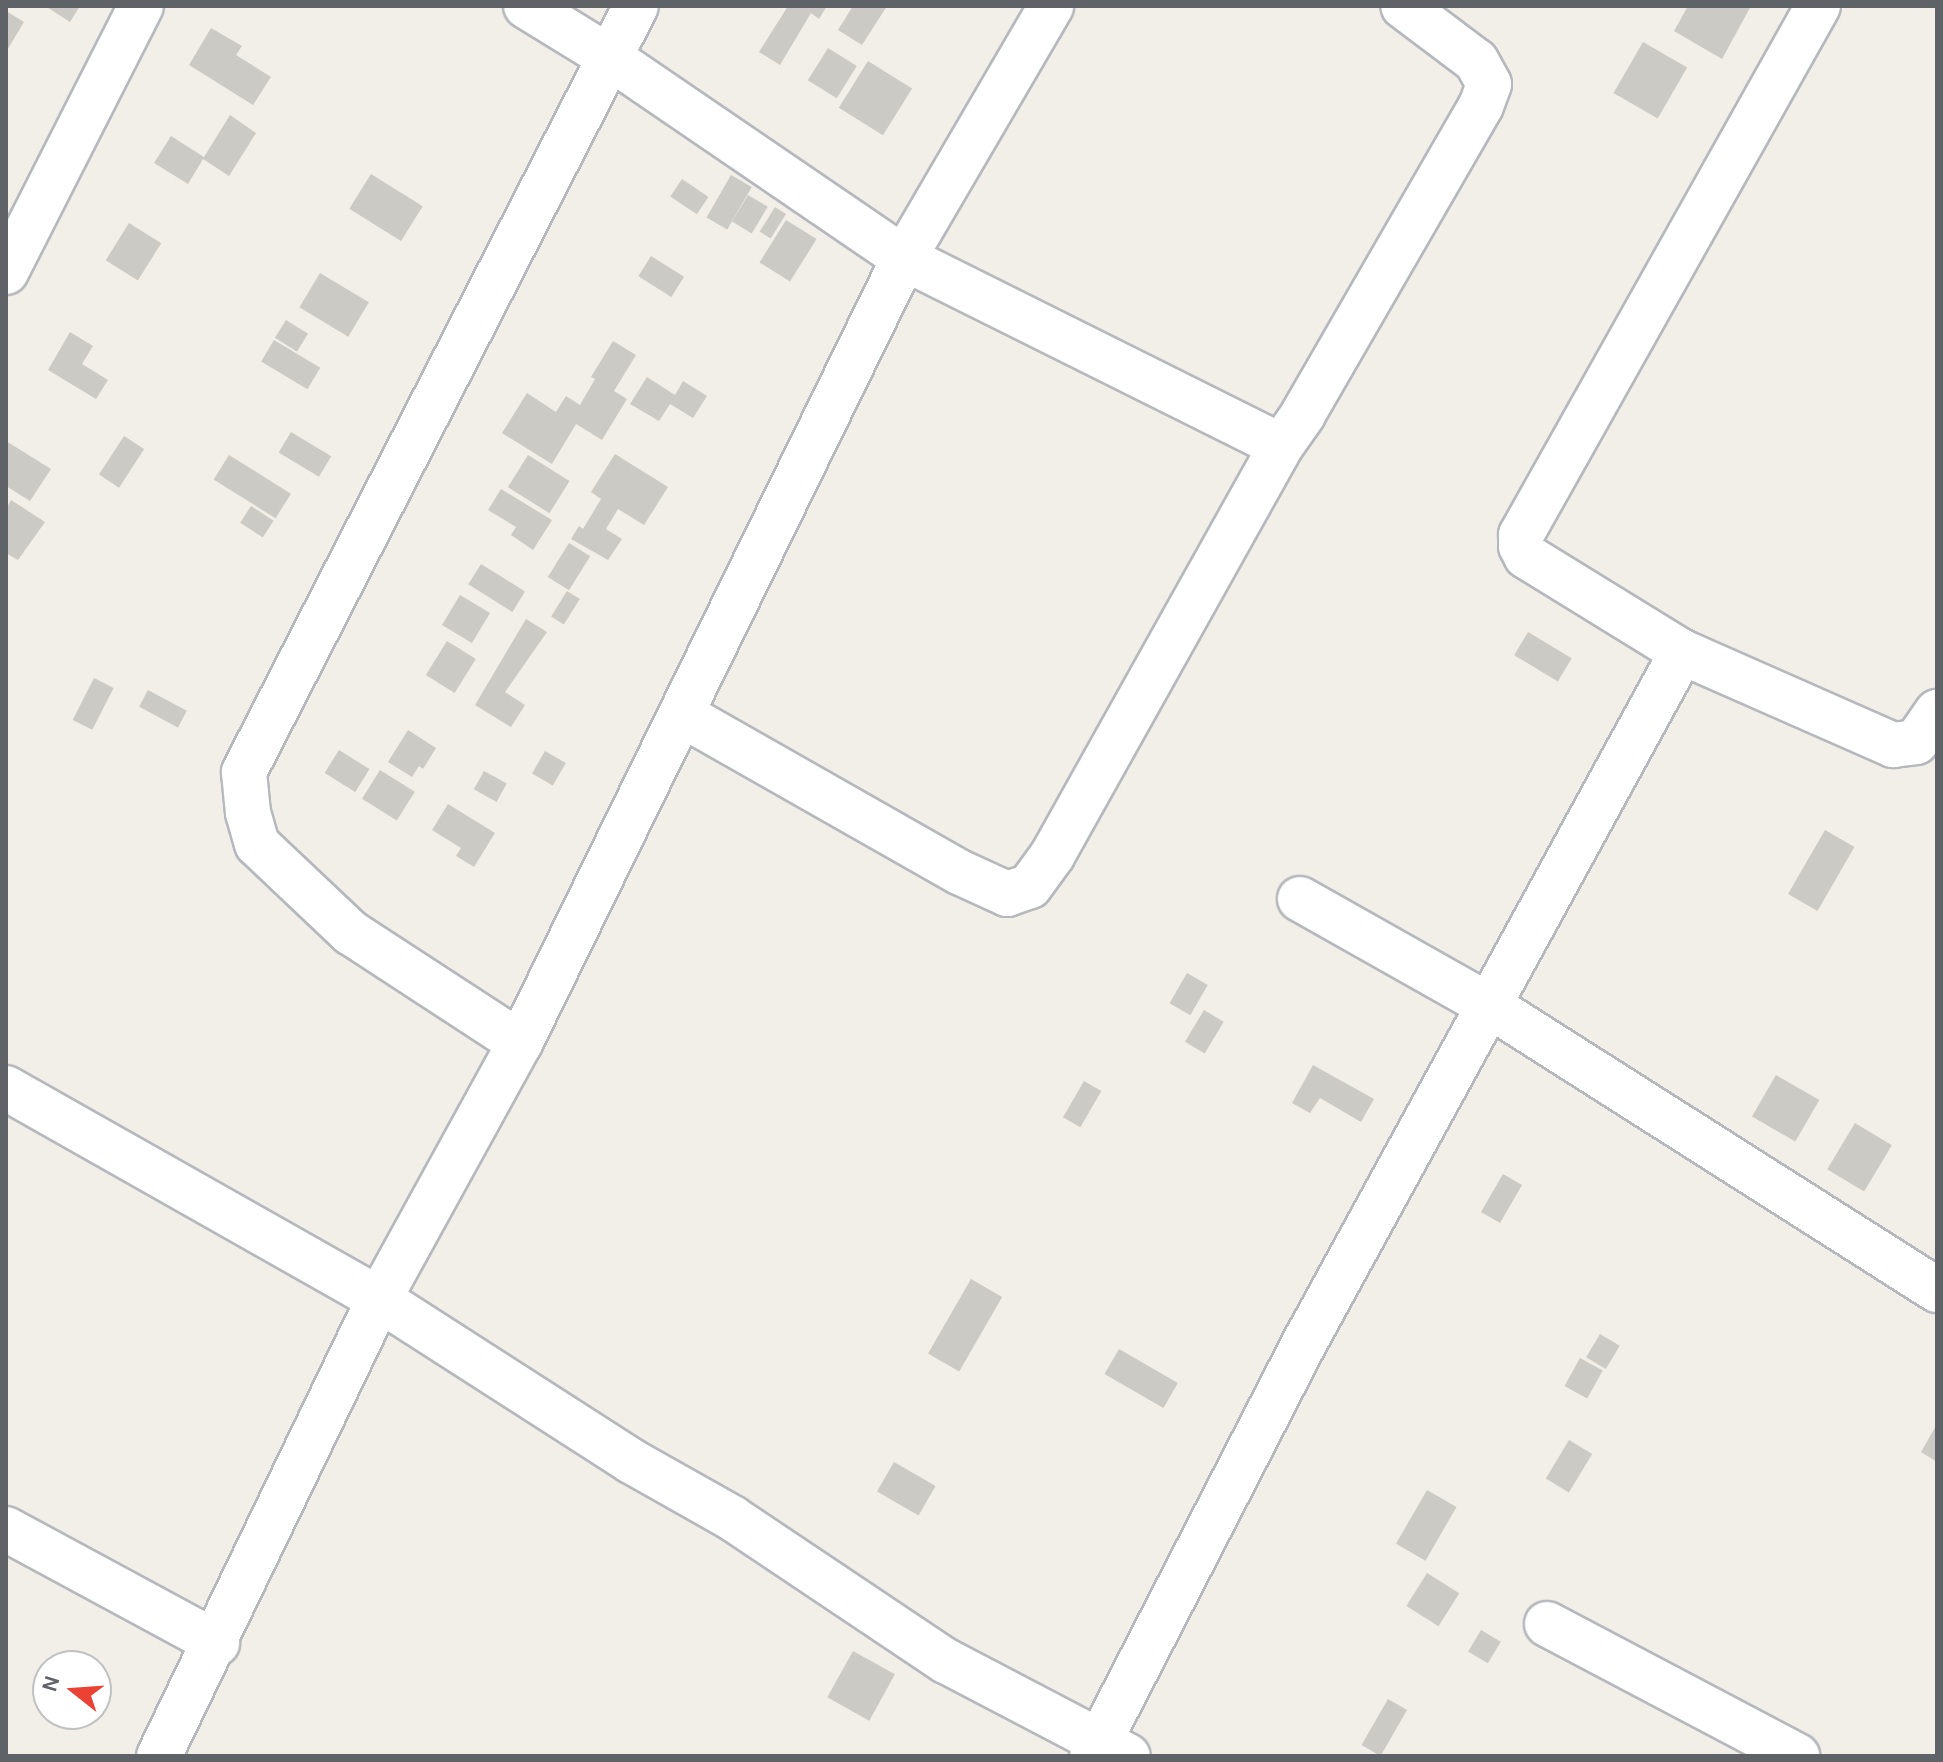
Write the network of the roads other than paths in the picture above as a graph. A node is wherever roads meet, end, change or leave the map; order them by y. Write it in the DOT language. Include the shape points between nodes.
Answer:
graph roads {
  1 [pos="141,6"];
  2 [pos="526,6"];
  3 [pos="636,6"];
  4 [pos="1051,6"];
  5 [pos="1403,6"];
  6 [pos="1818,6"];
  7 [pos="609,57"];
  8 [pos="904,258"];
  9 [pos="6,272"];
  10 [pos="1281,446"];
  11 [pos="1682,652"];
  12 [pos="1937,712"];
  13 [pos="681,714"];
  14 [pos="1300,899"];
  15 [pos="1490,1006"];
  16 [pos="520,1043"];
  17 [pos="6,1088"];
  18 [pos="1937,1290"];
  19 [pos="379,1299"];
  20 [pos="6,1529"];
  21 [pos="1547,1624"];
  22 [pos="217,1643"];
  23 [pos="1106,1752"];
  24 [pos="159,1756"];
  25 [pos="1797,1756"];
  1 -- 9 [label="street"];
  2 -- 7 [label="street"];
  3 -- 7 [label="street"];
  4 -- 8 [label="street"];
  5 -- 10 [label="street" via="1476,61 1489,84 1481,106"];
  6 -- 11 [label="street" via="1521,535 1526,556"];
  7 -- 8 [label="street"];
  7 -- 16 [label="street" via="244,772 257,844 351,933"];
  8 -- 10 [label="street"];
  8 -- 13 [label="street"];
  10 -- 13 [label="street" via="1053,854 1030,886 1007,894 959,872"];
  11 -- 12 [label="street" via="1893,745 1916,742"];
  11 -- 15 [label="street"];
  13 -- 16 [label="street"];
  14 -- 15 [label="street"];
  15 -- 18 [label="street"];
  15 -- 23 [label="street" via="1307,1338"];
  16 -- 19 [label="street"];
  17 -- 19 [label="street"];
  19 -- 22 [label="street"];
  19 -- 23 [label="street" via="631,1461 732,1518 946,1661"];
  20 -- 22 [label="street"];
  21 -- 25 [label="street"];
  22 -- 24 [label="street"];
}
